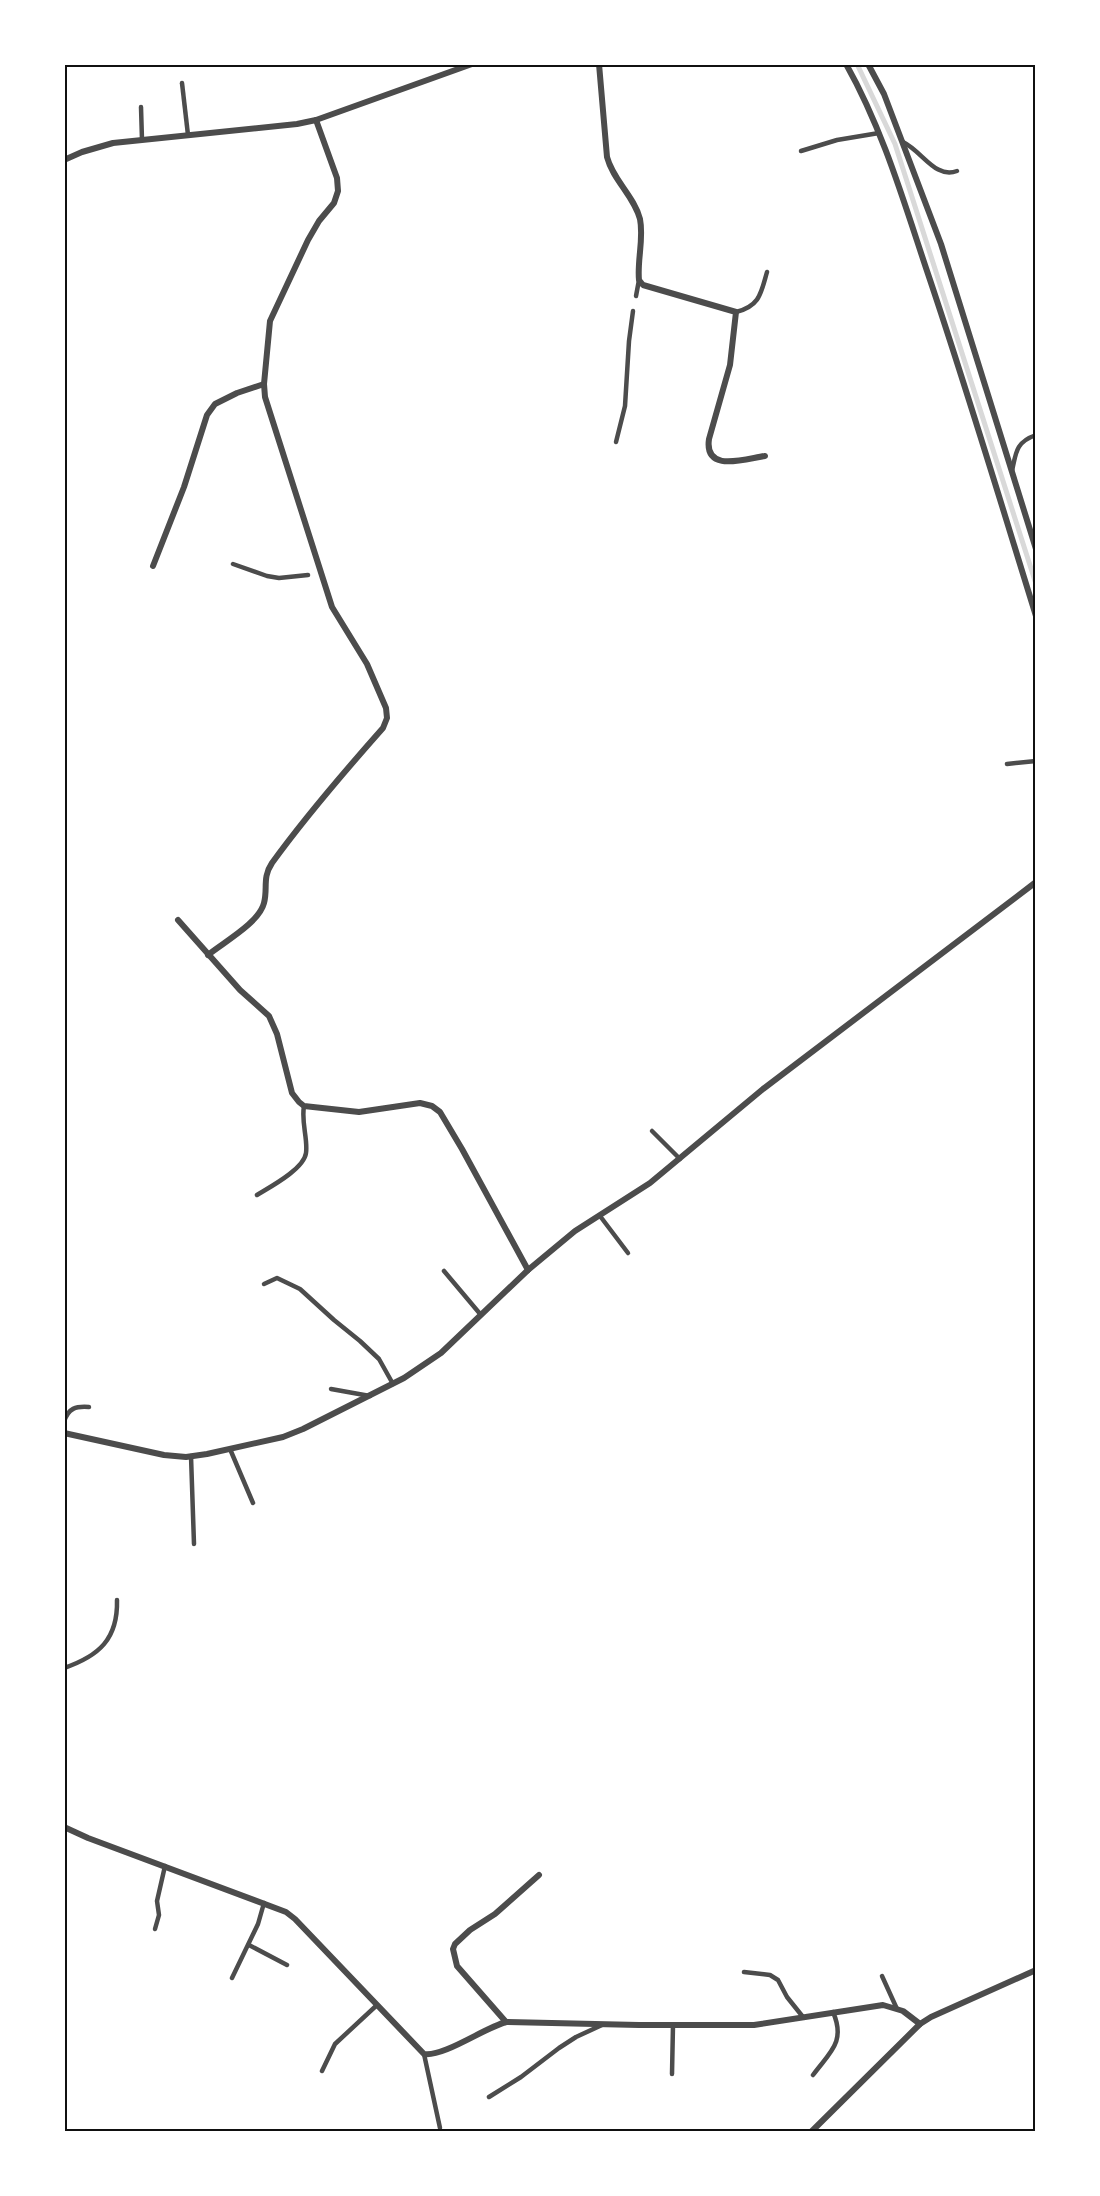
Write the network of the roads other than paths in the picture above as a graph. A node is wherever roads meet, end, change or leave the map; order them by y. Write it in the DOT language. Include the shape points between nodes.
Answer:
graph roads {
  1 [pos="472,64"];
  2 [pos="599,64"];
  3 [pos="846,64"];
  4 [pos="868,64"];
  5 [pos="459,67"];
  6 [pos="182,83"];
  7 [pos="141,107"];
  8 [pos="316,120"];
  9 [pos="879,133"];
  10 [pos="188,135"];
  11 [pos="142,140"];
  12 [pos="903,141"];
  13 [pos="801,151"];
  14 [pos="64,160"];
  15 [pos="957,171"];
  16 [pos="767,272"];
  17 [pos="639,280"];
  18 [pos="636,296"];
  19 [pos="633,311"];
  20 [pos="736,312"];
  21 [pos="264,384"];
  22 [pos="1035,435"];
  23 [pos="616,442"];
  24 [pos="765,456"];
  25 [pos="1012,471"];
  26 [pos="1035,549"];
  27 [pos="233,564"];
  28 [pos="153,566"];
  29 [pos="308,575"];
  30 [pos="1035,616"];
  31 [pos="1035,761"];
  32 [pos="1007,764"];
  33 [pos="1035,882"];
  34 [pos="178,920"];
  35 [pos="208,955"];
  36 [pos="304,1106"];
  37 [pos="652,1131"];
  38 [pos="680,1159"];
  39 [pos="257,1195"];
  40 [pos="600,1216"];
  41 [pos="627,1253"];
  42 [pos="528,1270"];
  43 [pos="444,1272"];
  44 [pos="264,1284"];
  45 [pos="481,1315"];
  46 [pos="393,1384"];
  47 [pos="331,1389"];
  48 [pos="370,1396"];
  49 [pos="89,1407"];
  50 [pos="64,1422"];
  51 [pos="64,1433"];
  52 [pos="230,1449"];
  53 [pos="191,1456"];
  54 [pos="253,1503"];
  55 [pos="194,1544"];
  56 [pos="117,1600"];
  57 [pos="64,1668"];
  58 [pos="64,1827"];
  59 [pos="165,1866"];
  60 [pos="539,1875"];
  61 [pos="264,1902"];
  62 [pos="155,1929"];
  63 [pos="249,1945"];
  64 [pos="287,1965"];
  65 [pos="1035,1970"];
  66 [pos="744,1972"];
  67 [pos="882,1976"];
  68 [pos="232,1978"];
  69 [pos="377,2005"];
  70 [pos="900,2010"];
  71 [pos="832,2012"];
  72 [pos="803,2017"];
  73 [pos="506,2022"];
  74 [pos="603,2024"];
  75 [pos="920,2024"];
  76 [pos="673,2025"];
  77 [pos="424,2054"];
  78 [pos="322,2071"];
  79 [pos="672,2074"];
  80 [pos="813,2074"];
  81 [pos="489,2097"];
  82 [pos="440,2128"];
  83 [pos="811,2132"];
  1 -- 5 [label="street"];
  2 -- 17 [label="street" via="607,157 640,220"];
  3 -- 9 [label="street"];
  4 -- 12 [label="street"];
  5 -- 8 [label="street"];
  6 -- 10 [label="lane"];
  7 -- 11 [label="lane"];
  8 -- 10 [label="street"];
  8 -- 21 [label="street" via="338,191 308,240 270,321"];
  9 -- 13 [label="lane"];
  9 -- 30 [label="street" via="962,375"];
  10 -- 11 [label="street"];
  11 -- 14 [label="street" via="97,146"];
  12 -- 15 [label="lane" via="944,174"];
  12 -- 25 [label="street" via="941,244"];
  16 -- 20 [label="lane" via="754,304"];
  17 -- 18 [label="lane"];
  17 -- 20 [label="street" via="643,285"];
  19 -- 23 [label="lane" via="625,406"];
  20 -- 24 [label="street" via="728,372 709,455 733,462"];
  21 -- 28 [label="street" via="215,404 207,415"];
  21 -- 35 [label="street" via="317,573 332,607 367,664 387,718 268,869 261,912"];
  22 -- 25 [label="lane" via="1020,443"];
  25 -- 26 [label="street"];
  27 -- 29 [label="lane" via="273,577"];
  31 -- 32 [label="lane"];
  33 -- 38 [label="street" via="763,1089"];
  34 -- 35 [label="street"];
  35 -- 36 [label="street" via="269,1016 292,1093"];
  36 -- 39 [label="lane" via="303,1162"];
  36 -- 42 [label="street" via="359,1112 420,1103 432,1106 447,1123"];
  37 -- 38 [label="lane"];
  38 -- 40 [label="street"];
  40 -- 41 [label="lane"];
  40 -- 42 [label="street"];
  42 -- 45 [label="street"];
  43 -- 45 [label="lane"];
  44 -- 46 [label="lane" via="277,1278 300,1289 379,1359"];
  45 -- 46 [label="street" via="441,1353"];
  46 -- 48 [label="street"];
  47 -- 48 [label="lane"];
  48 -- 52 [label="street" via="283,1437"];
  49 -- 50 [label="lane" via="70,1410"];
  51 -- 53 [label="street" via="164,1455"];
  52 -- 53 [label="street"];
  52 -- 54 [label="lane"];
  53 -- 55 [label="lane"];
  56 -- 57 [label="lane" via="115,1625 105,1645"];
  58 -- 59 [label="street"];
  59 -- 61 [label="street"];
  59 -- 62 [label="lane"];
  60 -- 73 [label="street" via="495,1914 470,1930 453,1949 457,1966"];
  61 -- 63 [label="lane"];
  61 -- 69 [label="street" via="295,1919"];
  63 -- 64 [label="lane"];
  63 -- 68 [label="lane"];
  65 -- 75 [label="street"];
  66 -- 72 [label="lane" via="770,1975 778,1980"];
  67 -- 70 [label="lane"];
  69 -- 77 [label="street"];
  69 -- 78 [label="lane" via="335,2044"];
  70 -- 71 [label="street" via="884,2005"];
  70 -- 75 [label="street"];
  71 -- 72 [label="street"];
  71 -- 80 [label="lane" via="838,2038"];
  72 -- 76 [label="street" via="754,2025"];
  73 -- 74 [label="street"];
  73 -- 77 [label="street" via="437,2054"];
  74 -- 76 [label="street"];
  74 -- 81 [label="lane" via="576,2037"];
  75 -- 83 [label="street"];
  76 -- 79 [label="lane"];
  77 -- 82 [label="lane"];
}
